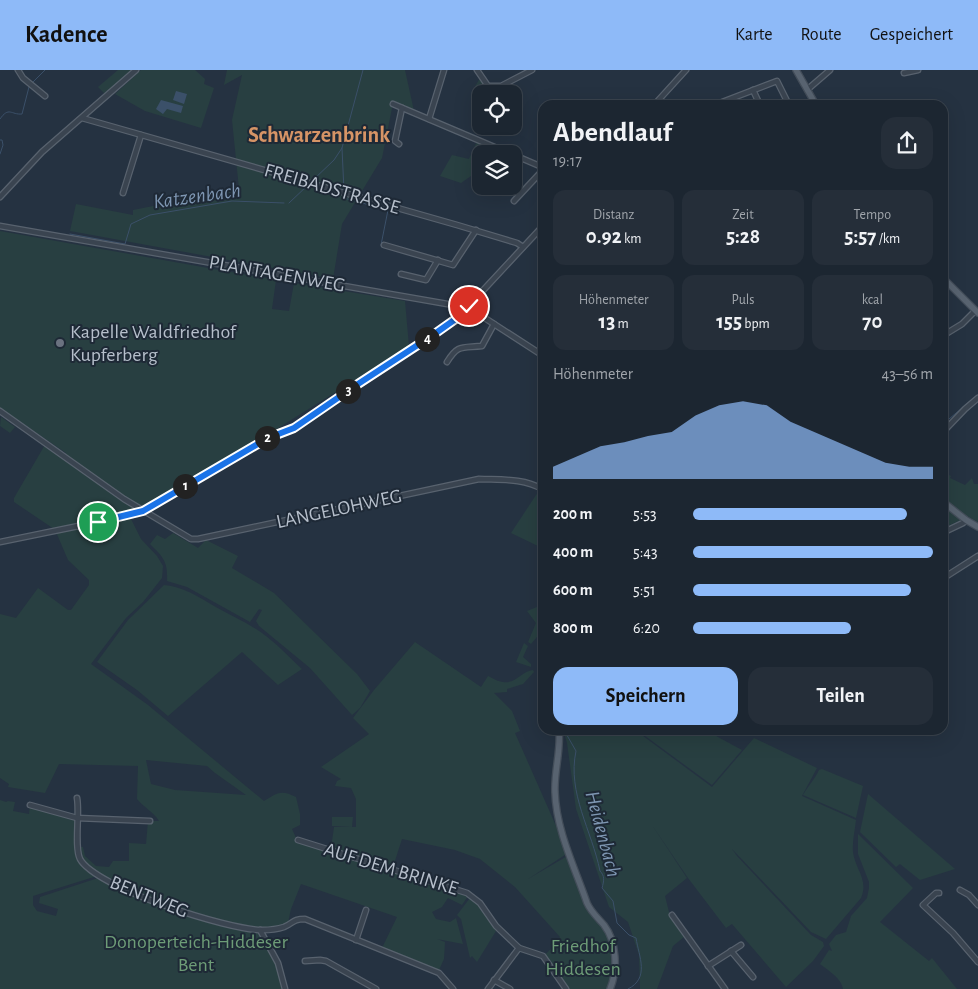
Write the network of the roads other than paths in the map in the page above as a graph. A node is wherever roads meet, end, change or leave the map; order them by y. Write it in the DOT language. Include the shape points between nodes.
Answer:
graph roads {
  1 [pos="18,70"];
  2 [pos="136,70"];
  3 [pos="444,70"];
  4 [pos="477,70"];
  5 [pos="532,70"];
  6 [pos="686,70"];
  7 [pos="796,70"];
  8 [pos="830,70"];
  9 [pos="918,70"];
  10 [pos="904,73"];
  11 [pos="753,90"];
  12 [pos="808,90"];
  13 [pos="45,96"];
  14 [pos="659,100"];
  15 [pos="727,100"];
  16 [pos="758,100"];
  17 [pos="787,100"];
  18 [pos="813,100"];
  19 [pos="393,104"];
  20 [pos="402,108"];
  21 [pos="82,118"];
  22 [pos="429,119"];
  23 [pos="141,135"];
  24 [pos="400,144"];
  25 [pos="491,145"];
  26 [pos="522,158"];
  27 [pos="538,165"];
  28 [pos="538,175"];
  29 [pos="123,193"];
  30 [pos="0,197"];
  31 [pos="514,201"];
  32 [pos="0,226"];
  33 [pos="476,230"];
  34 [pos="538,235"];
  35 [pos="384,245"];
  36 [pos="523,247"];
  37 [pos="438,260"];
  38 [pos="401,274"];
  39 [pos="948,283"];
  40 [pos="466,309"];
  41 [pos="977,312"];
  42 [pos="494,324"];
  43 [pos="948,333"];
  44 [pos="538,352"];
  45 [pos="447,362"];
  46 [pos="978,398"];
  47 [pos="0,411"];
  48 [pos="948,423"];
  49 [pos="538,486"];
  50 [pos="948,506"];
  51 [pos="143,511"];
  52 [pos="966,520"];
  53 [pos="978,527"];
  54 [pos="948,530"];
  55 [pos="0,542"];
  56 [pos="978,556"];
  57 [pos="948,574"];
  58 [pos="559,735"];
  59 [pos="77,798"];
  60 [pos="30,805"];
  61 [pos="77,818"];
  62 [pos="150,821"];
  63 [pos="298,840"];
  64 [pos="960,890"];
  65 [pos="939,893"];
  66 [pos="978,905"];
  67 [pos="366,910"];
  68 [pos="672,915"];
  69 [pos="260,930"];
  70 [pos="356,940"];
  71 [pos="741,945"];
  72 [pos="519,948"];
  73 [pos="730,951"];
  74 [pos="305,961"];
  75 [pos="978,962"];
  76 [pos="708,966"];
  77 [pos="752,977"];
  78 [pos="494,980"];
  79 [pos="564,988"];
  80 [pos="285,989"];
  81 [pos="376,989"];
  82 [pos="453,989"];
  83 [pos="488,989"];
  84 [pos="510,989"];
  85 [pos="610,989"];
  86 [pos="725,989"];
  1 -- 13 [label="street"];
  2 -- 21 [label="street"];
  3 -- 22 [label="street"];
  4 -- 5 [label="street" via="488,86 497,87"];
  6 -- 14 [label="street"];
  7 -- 12 [label="main road"];
  8 -- 12 [label="street"];
  9 -- 10 [label="street"];
  11 -- 15 [label="street"];
  11 -- 16 [label="street"];
  11 -- 17 [label="street" via="777,81"];
  12 -- 18 [label="main road"];
  19 -- 20 [label="street"];
  20 -- 22 [label="street"];
  20 -- 24 [label="street" via="395,141"];
  21 -- 23 [label="street, FREIBADSTRASSE"];
  21 -- 30 [label="street" via="42,152"];
  22 -- 25 [label="street"];
  23 -- 29 [label="street"];
  23 -- 33 [label="street, FREIBADSTRASSE"];
  26 -- 27 [label="street"];
  28 -- 31 [label="street"];
  32 -- 40 [label="street, PLANTAGENWEG"];
  33 -- 36 [label="street, FREIBADSTRASSE"];
  33 -- 37 [label="street" via="454,265"];
  34 -- 36 [label="street"];
  35 -- 37 [label="street"];
  36 -- 40 [label="street"];
  37 -- 38 [label="street" via="426,280"];
  39 -- 41 [label="main road"];
  40 -- 42 [label="street, PLANTAGENWEG"];
  40 -- 51 [label="street" via="294,428 268,438"];
  41 -- 43 [label="street"];
  42 -- 44 [label="street, PLANTAGENWEG"];
  42 -- 45 [label="street" via="482,346 458,348"];
  46 -- 48 [label="street"];
  47 -- 51 [label="street, LANGELOHWEG"];
  49 -- 51 [label="street, LANGELOHWEG" via="533,483 479,479 198,540 191,540"];
  50 -- 52 [label="main road"];
  51 -- 55 [label="street"];
  52 -- 53 [label="main road"];
  52 -- 54 [label="street"];
  56 -- 57 [label="street"];
  58 -- 85 [label="main road" via="555,792 560,822 587,903 606,929 612,944 614,970"];
  59 -- 61 [label="street, BENTWEG"];
  60 -- 61 [label="street"];
  61 -- 62 [label="street"];
  61 -- 69 [label="street, BENTWEG" via="80,857 99,876 177,910"];
  63 -- 72 [label="street, AUF DEM BRINKE" via="464,891 480,903 496,926"];
  64 -- 66 [label="street"];
  65 -- 75 [label="street" via="923,905"];
  67 -- 70 [label="street"];
  68 -- 76 [label="street"];
  69 -- 70 [label="street" via="282,928 292,920 305,919"];
  69 -- 80 [label="street" via="278,963"];
  70 -- 82 [label="street" via="438,973"];
  71 -- 73 [label="street"];
  72 -- 78 [label="street"];
  72 -- 79 [label="street, AUF DEM BRINKE" via="543,956"];
  73 -- 76 [label="street"];
  73 -- 77 [label="street"];
  74 -- 81 [label="street" via="326,961"];
  76 -- 86 [label="street"];
  78 -- 83 [label="street"];
  78 -- 84 [label="street"];
}
